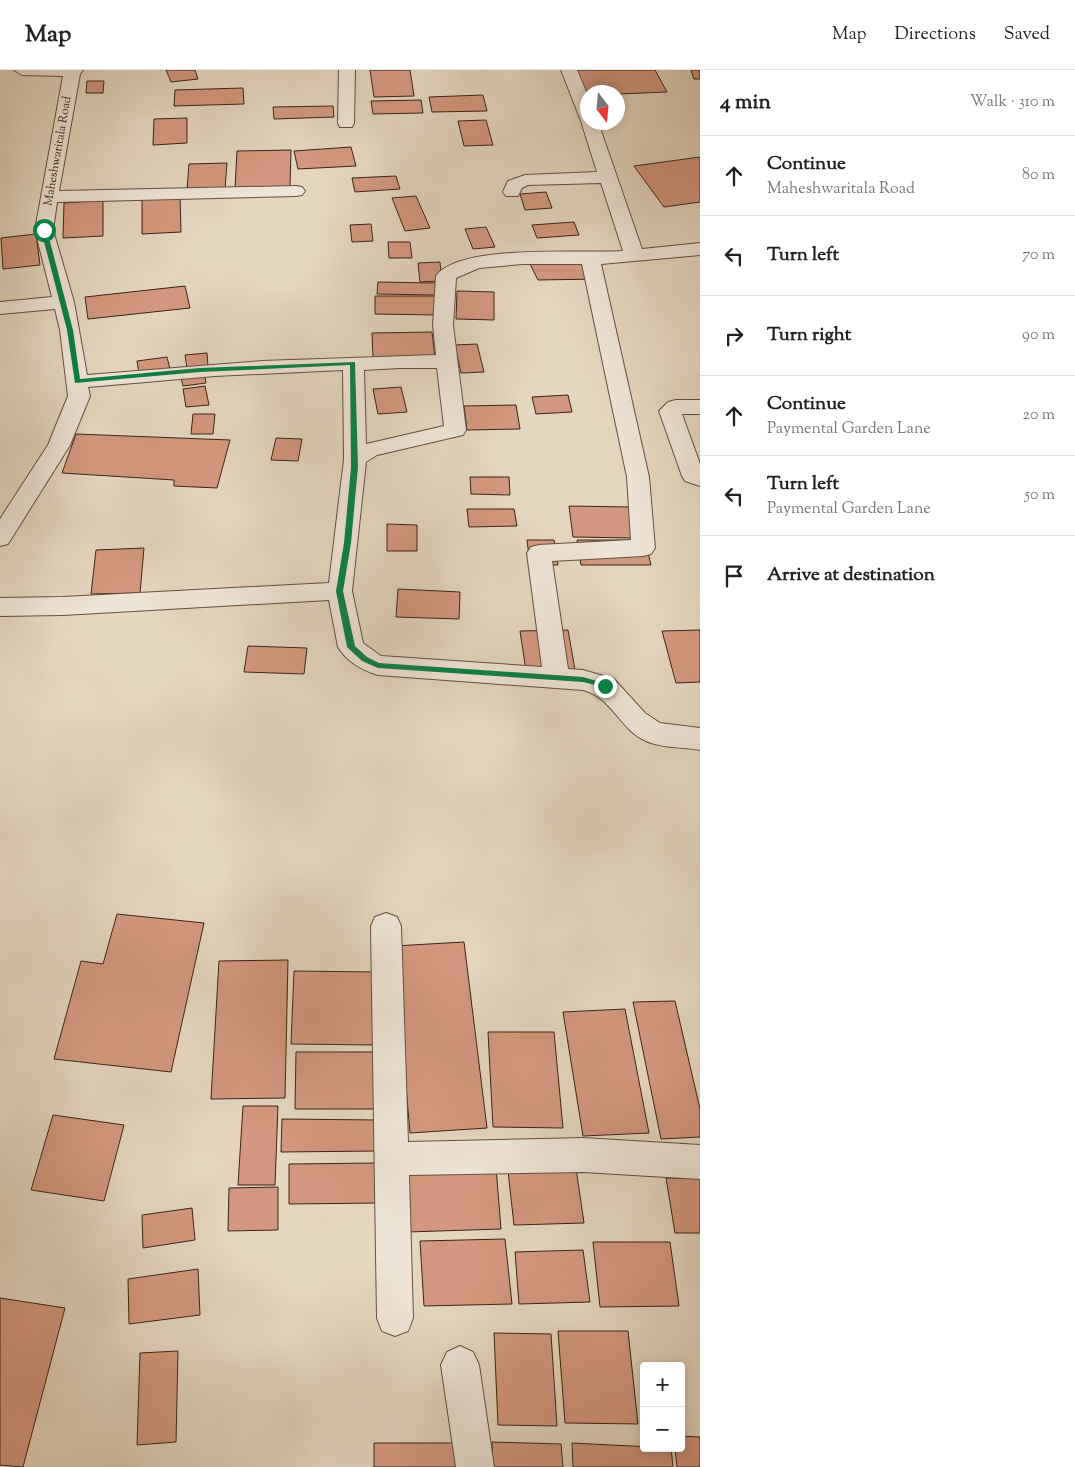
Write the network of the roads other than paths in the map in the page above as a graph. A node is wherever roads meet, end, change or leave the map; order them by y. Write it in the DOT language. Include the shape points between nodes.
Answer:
graph roads {
  1 [pos="22,70"];
  2 [pos="347,70"];
  3 [pos="569,70"];
  4 [pos="73,71"];
  5 [pos="580,98"];
  6 [pos="346,123"];
  7 [pos="592,130"];
  8 [pos="608,177"];
  9 [pos="296,191"];
  10 [pos="512,192"];
  11 [pos="49,197"];
  12 [pos="700,249"];
  13 [pos="634,255"];
  14 [pos="590,258"];
  15 [pos="64,302"];
  16 [pos="0,308"];
  17 [pos="446,362"];
  18 [pos="353,363"];
  19 [pos="77,382"];
  20 [pos="700,408"];
  21 [pos="355,459"];
  22 [pos="700,478"];
  23 [pos="0,538"];
  24 [pos="340,591"];
  25 [pos="0,607"];
  26 [pos="556,678"];
  27 [pos="700,739"];
  28 [pos="386,926"];
  29 [pos="392,1158"];
  30 [pos="700,1162"];
  31 [pos="395,1318"];
  32 [pos="460,1366"];
  33 [pos="475,1467"];
  1 -- 4 [label="street"];
  2 -- 6 [label="street"];
  3 -- 5 [label="street"];
  4 -- 11 [label="street, Maheshwaritala Road"];
  7 -- 8 [label="street"];
  8 -- 10 [label="street" via="525,180 514,185"];
  8 -- 13 [label="street"];
  9 -- 11 [label="street"];
  11 -- 15 [label="street, Maheshwaritala Road" via="44,230"];
  12 -- 13 [label="street"];
  13 -- 14 [label="street"];
  14 -- 17 [label="street" via="490,261 460,266 451,271 446,276 443,325"];
  14 -- 26 [label="street" via="638,477 643,548 540,553"];
  15 -- 16 [label="street"];
  15 -- 19 [label="street, Maheshwaritala Road"];
  17 -- 18 [label="street"];
  17 -- 21 [label="street" via="455,430 370,450"];
  18 -- 19 [label="street" via="200,370"];
  18 -- 21 [label="street"];
  19 -- 23 [label="street, Maheshwaritala Road" via="79,396 59,446"];
  20 -- 22 [label="street" via="676,407 670,411 693,476"];
  21 -- 24 [label="street"];
  24 -- 25 [label="street"];
  24 -- 26 [label="street" via="351,647 378,666"];
  26 -- 27 [label="street" via="605,686 636,720 654,733"];
  28 -- 29 [label="street"];
  29 -- 30 [label="street" via="583,1155"];
  29 -- 31 [label="street"];
  32 -- 33 [label="street"];
}
